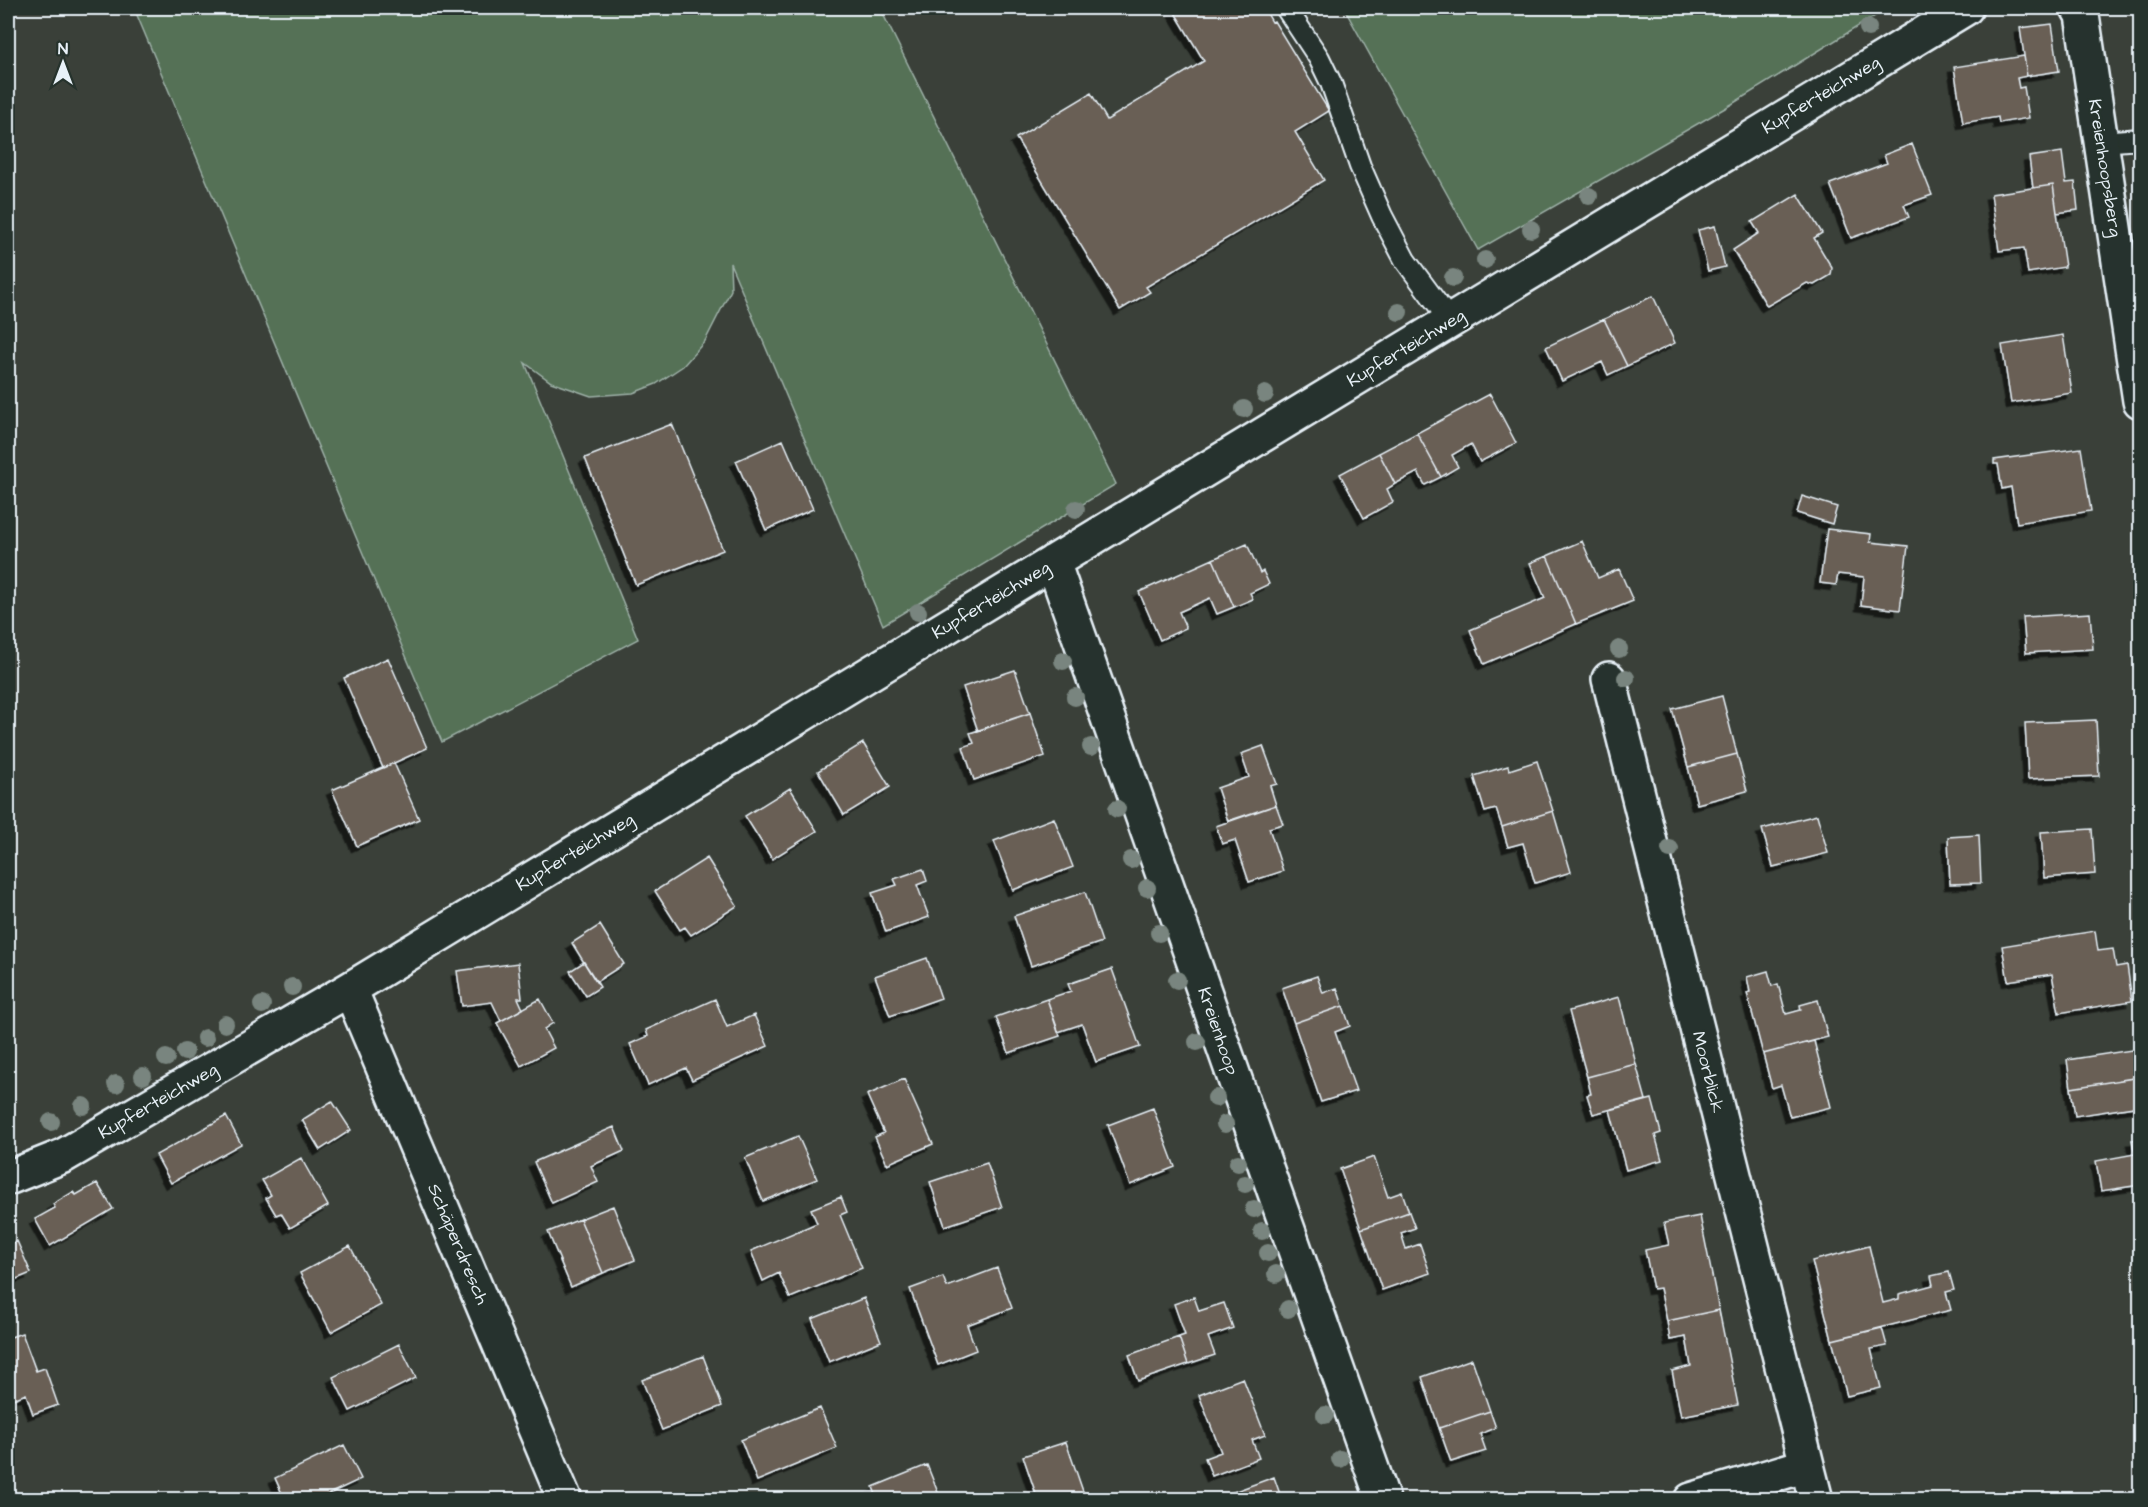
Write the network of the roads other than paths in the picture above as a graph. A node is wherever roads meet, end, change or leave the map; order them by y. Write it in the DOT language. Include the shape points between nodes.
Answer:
graph roads {
  1 [pos="1286,8"];
  2 [pos="1966,8"];
  3 [pos="2078,8"];
  4 [pos="2140,139"];
  5 [pos="2102,142"];
  6 [pos="1450,321"];
  7 [pos="2140,401"];
  8 [pos="1053,562"];
  9 [pos="1609,679"];
  10 [pos="350,989"];
  11 [pos="8,1178"];
  12 [pos="1807,1465"];
  13 [pos="565,1500"];
  14 [pos="1383,1500"];
  15 [pos="1691,1500"];
  16 [pos="1816,1500"];
  1 -- 6 [label="lane" via="1331,83 1360,166 1405,260"];
  2 -- 6 [label="street, Kupferteichweg"];
  3 -- 5 [label="street, Kreienhoopsberg"];
  4 -- 5 [label="lane"];
  5 -- 7 [label="street, Kreienhoopsberg"];
  6 -- 8 [label="street, Kupferteichweg"];
  8 -- 10 [label="street, Kupferteichweg"];
  8 -- 14 [label="street, Kreienhoop"];
  9 -- 12 [label="street, Moorblick"];
  10 -- 11 [label="street, Kupferteichweg" via="63,1156"];
  10 -- 13 [label="street, Schäperdresch"];
  12 -- 15 [label="street"];
  12 -- 16 [label="street, Moorblick"];
}
